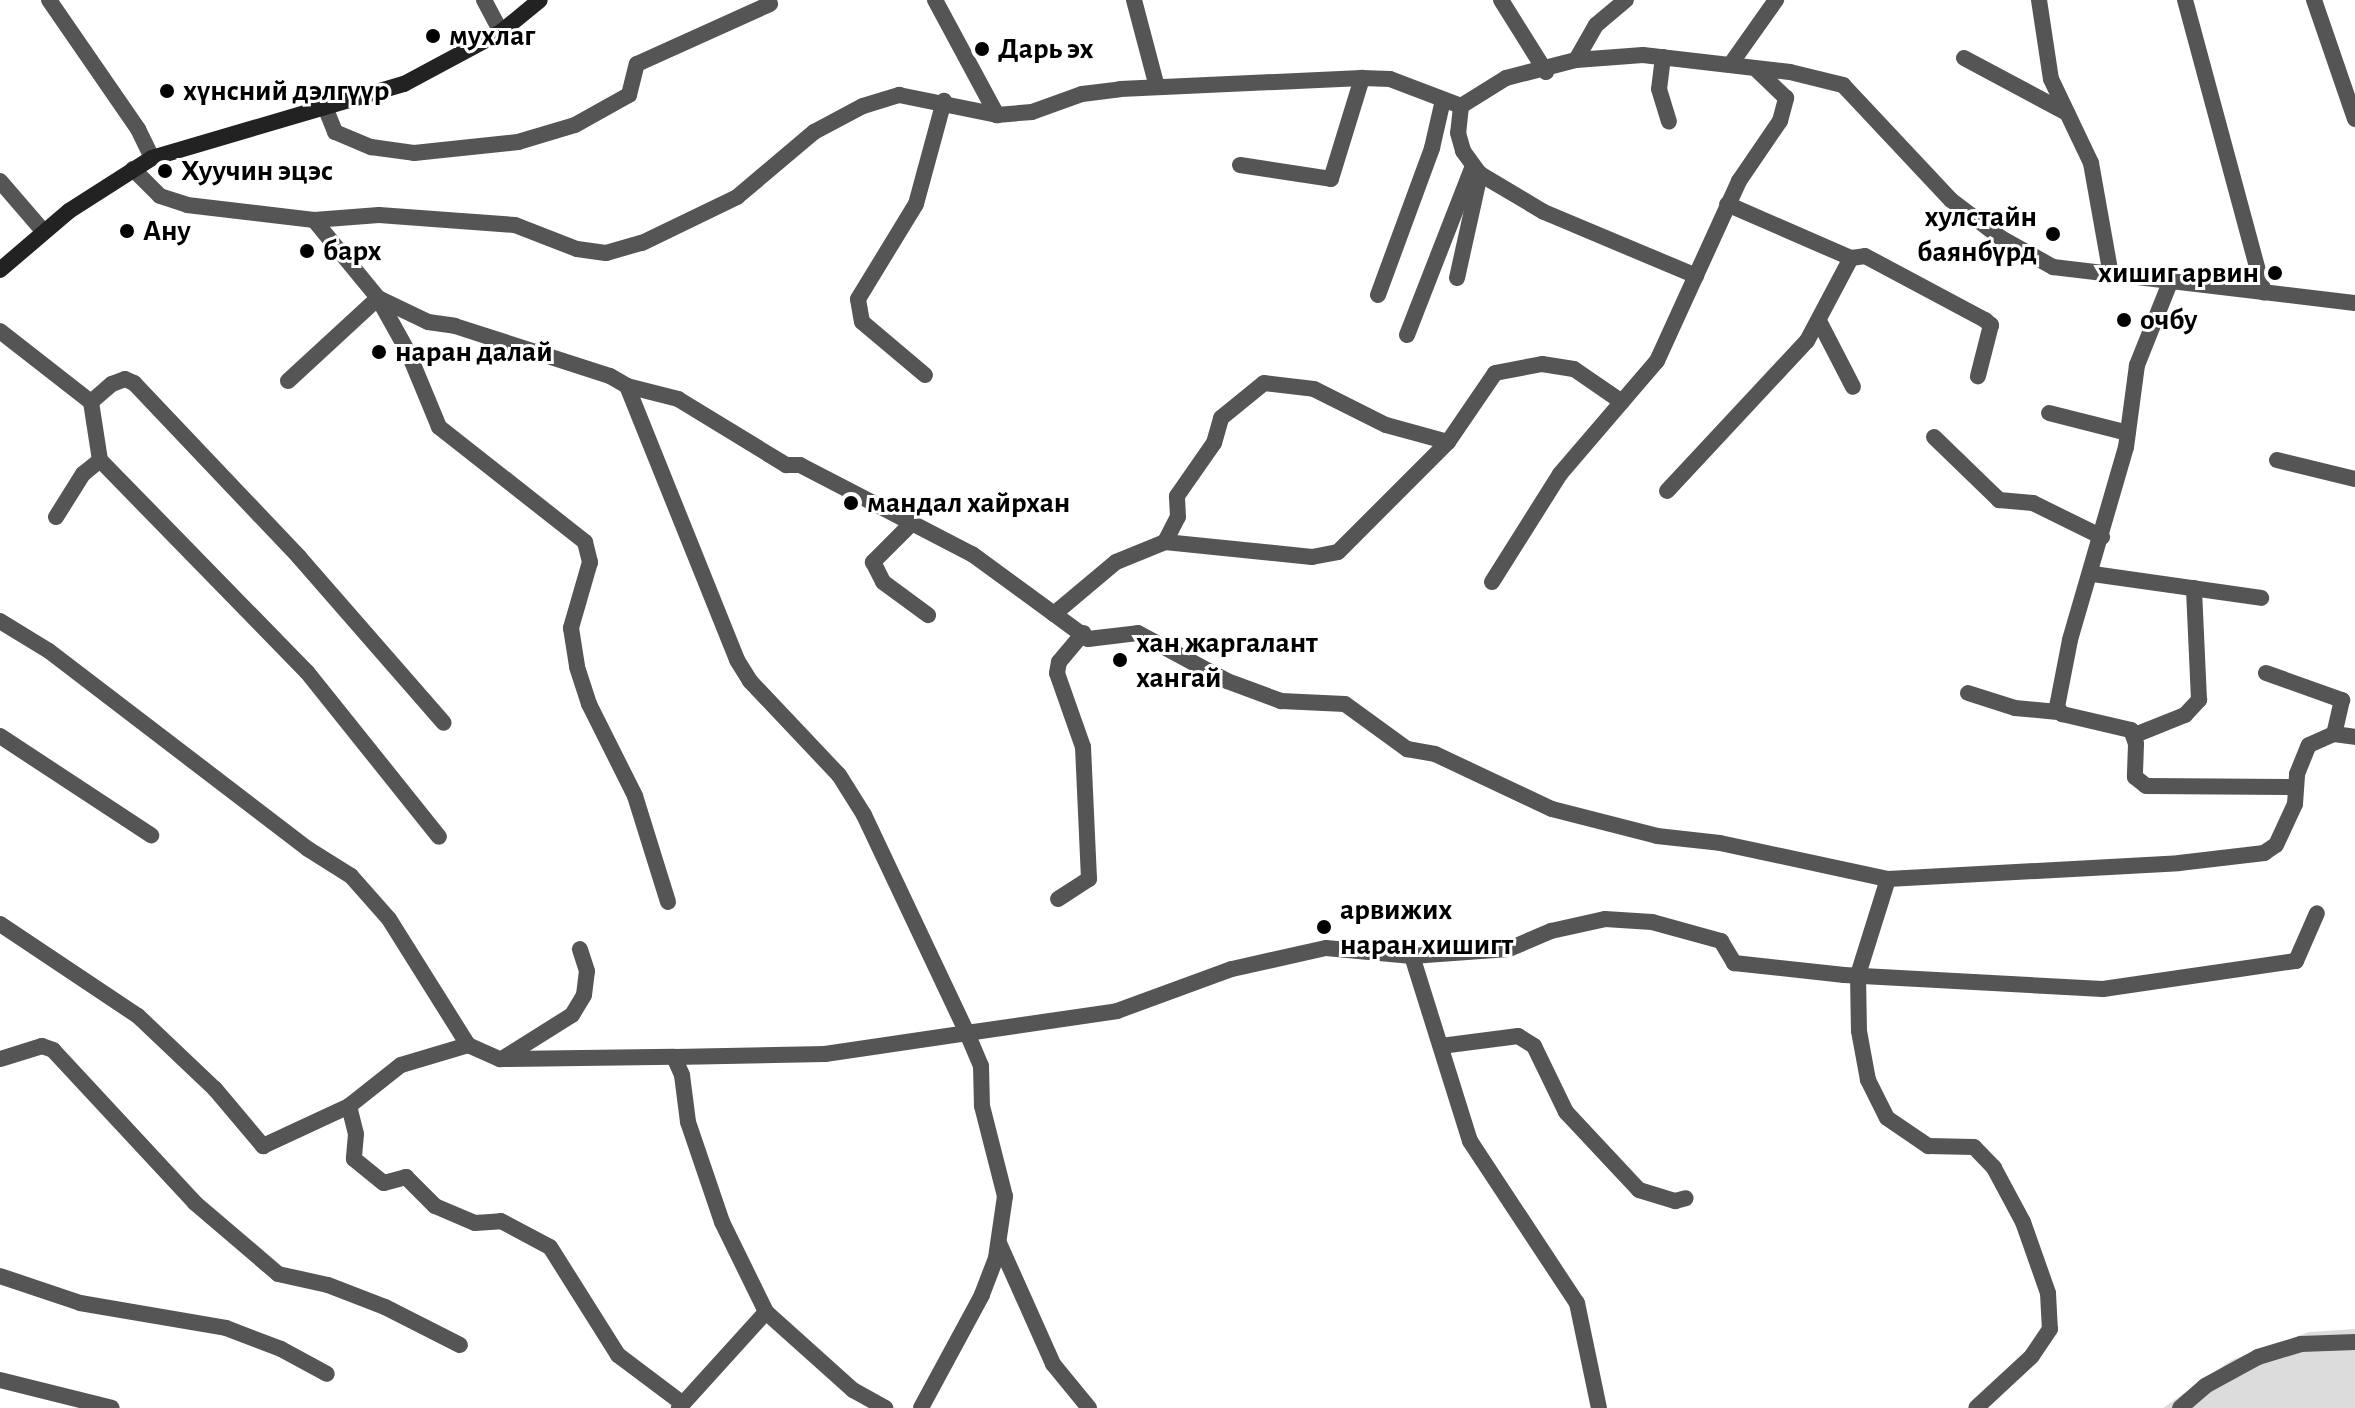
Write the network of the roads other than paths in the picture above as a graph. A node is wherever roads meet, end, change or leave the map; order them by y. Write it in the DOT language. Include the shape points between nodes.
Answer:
graph roads {
  1 [pos="49,0"];
  2 [pos="484,0"];
  3 [pos="540,0"];
  4 [pos="935,0"];
  5 [pos="1134,0"];
  6 [pos="1501,0"];
  7 [pos="1626,0"];
  8 [pos="1776,0"];
  9 [pos="2039,0"];
  10 [pos="2185,0"];
  11 [pos="2314,0"];
  12 [pos="770,4"];
  13 [pos="501,32"];
  14 [pos="1663,57"];
  15 [pos="1964,58"];
  16 [pos="1576,60"];
  17 [pos="1730,65"];
  18 [pos="1752,67"];
  19 [pos="1546,72"];
  20 [pos="1362,78"];
  21 [pos="1157,87"];
  22 [pos="1443,100"];
  23 [pos="944,101"];
  24 [pos="1461,106"];
  25 [pos="325,107"];
  26 [pos="2069,113"];
  27 [pos="997,115"];
  28 [pos="2355,119"];
  29 [pos="1669,121"];
  30 [pos="152,158"];
  31 [pos="1240,165"];
  32 [pos="133,169"];
  33 [pos="1477,170"];
  34 [pos="0,181"];
  35 [pos="1727,204"];
  36 [pos="314,220"];
  37 [pos="44,232"];
  38 [pos="1851,258"];
  39 [pos="0,270"];
  40 [pos="2111,275"];
  41 [pos="1696,276"];
  42 [pos="1457,278"];
  43 [pos="2171,280"];
  44 [pos="2264,293"];
  45 [pos="1378,295"];
  46 [pos="378,298"];
  47 [pos="2355,303"];
  48 [pos="1819,321"];
  49 [pos="0,331"];
  50 [pos="1407,335"];
  51 [pos="925,375"];
  52 [pos="1978,376"];
  53 [pos="288,381"];
  54 [pos="627,386"];
  55 [pos="1853,387"];
  56 [pos="91,402"];
  57 [pos="1622,402"];
  58 [pos="2049,413"];
  59 [pos="2128,433"];
  60 [pos="1934,437"];
  61 [pos="1448,442"];
  62 [pos="100,460"];
  63 [pos="2277,460"];
  64 [pos="2355,479"];
  65 [pos="1667,491"];
  66 [pos="56,517"];
  67 [pos="913,522"];
  68 [pos="2102,537"];
  69 [pos="1165,542"];
  70 [pos="2093,574"];
  71 [pos="1492,582"];
  72 [pos="2194,588"];
  73 [pos="2261,598"];
  74 [pos="1054,614"];
  75 [pos="928,615"];
  76 [pos="0,621"];
  77 [pos="1083,633"];
  78 [pos="2266,673"];
  79 [pos="1968,693"];
  80 [pos="2348,700"];
  81 [pos="2058,712"];
  82 [pos="444,723"];
  83 [pos="2334,734"];
  84 [pos="2135,735"];
  85 [pos="0,736"];
  86 [pos="2355,737"];
  87 [pos="2296,787"];
  88 [pos="151,835"];
  89 [pos="439,837"];
  90 [pos="1888,879"];
  91 [pos="1058,899"];
  92 [pos="668,902"];
  93 [pos="2317,913"];
  94 [pos="0,924"];
  95 [pos="580,949"];
  96 [pos="1412,956"];
  97 [pos="1858,975"];
  98 [pos="967,1033"];
  99 [pos="468,1045"];
  100 [pos="1441,1046"];
  101 [pos="674,1057"];
  102 [pos="0,1059"];
  103 [pos="500,1059"];
  104 [pos="349,1106"];
  105 [pos="1686,1198"];
  106 [pos="997,1238"];
  107 [pos="0,1276"];
  108 [pos="766,1312"];
  109 [pos="2355,1342"];
  110 [pos="460,1345"];
  111 [pos="327,1374"];
  112 [pos="0,1381"];
  113 [pos="681,1406"];
  114 [pos="112,1408"];
  115 [pos="885,1408"];
  116 [pos="921,1408"];
  117 [pos="1089,1408"];
  118 [pos="1599,1408"];
  119 [pos="1976,1408"];
  120 [pos="2180,1408"];
  1 -- 30 [label="street" via="138,129"];
  2 -- 13 [label="street"];
  3 -- 13 [label="main road"];
  4 -- 27 [label="street"];
  5 -- 21 [label="street"];
  6 -- 19 [label="street"];
  7 -- 16 [label="street" via="1596,25"];
  8 -- 17 [label="street"];
  9 -- 26 [label="street" via="2051,79"];
  10 -- 44 [label="street"];
  11 -- 28 [label="street"];
  12 -- 25 [label="street" via="637,64 629,95 575,125 518,142 414,153 371,147 335,132"];
  13 -- 25 [label="main road" via="404,84"];
  14 -- 16 [label="street"];
  14 -- 17 [label="street"];
  14 -- 29 [label="street" via="1659,89"];
  15 -- 26 [label="street"];
  16 -- 19 [label="street"];
  17 -- 18 [label="street"];
  18 -- 35 [label="street" via="1777,84 1786,98 1780,121"];
  18 -- 40 [label="street" via="1825,77 1843,85 1951,200 2001,238 2053,267"];
  19 -- 24 [label="street" via="1506,78"];
  20 -- 21 [label="street"];
  20 -- 22 [label="street" via="1390,79"];
  20 -- 31 [label="street" via="1331,179"];
  21 -- 27 [label="street" via="1082,94 1032,112"];
  22 -- 24 [label="street"];
  22 -- 45 [label="street" via="1432,148"];
  23 -- 27 [label="street"];
  23 -- 36 [label="street" via="899,95 863,106 814,132 737,197 642,243 606,253 577,249 515,225 379,215"];
  23 -- 51 [label="street" via="916,204 858,299 862,322"];
  24 -- 33 [label="street" via="1458,133"];
  25 -- 30 [label="main road"];
  26 -- 40 [label="street" via="2091,163"];
  30 -- 32 [label="main road"];
  32 -- 36 [label="street" via="160,196 187,205"];
  32 -- 37 [label="main road"];
  33 -- 41 [label="street" via="1544,212"];
  33 -- 42 [label="street"];
  33 -- 50 [label="street"];
  34 -- 37 [label="street"];
  35 -- 38 [label="street"];
  35 -- 41 [label="street"];
  36 -- 46 [label="street"];
  37 -- 39 [label="main road"];
  38 -- 48 [label="street"];
  38 -- 52 [label="street" via="1877,262 1991,325"];
  40 -- 43 [label="street"];
  41 -- 57 [label="street" via="1657,361"];
  43 -- 44 [label="street"];
  43 -- 59 [label="street" via="2137,365"];
  44 -- 47 [label="street"];
  46 -- 53 [label="street"];
  46 -- 54 [label="street" via="428,322 455,326"];
  46 -- 92 [label="street" via="408,352 439,427 562,521 591,553 571,628 577,667 589,704 635,796"];
  48 -- 55 [label="street"];
  48 -- 65 [label="street" via="1796,355"];
  49 -- 56 [label="street"];
  54 -- 67 [label="street" via="678,399 786,465 800,465"];
  54 -- 98 [label="street" via="737,660 750,681 839,775 864,815"];
  56 -- 62 [label="street"];
  56 -- 82 [label="street" via="112,384 125,379 134,383 299,557"];
  57 -- 61 [label="street" via="1574,369 1542,364 1495,373"];
  57 -- 71 [label="street" via="1560,474"];
  58 -- 59 [label="street"];
  59 -- 68 [label="street"];
  60 -- 68 [label="street" via="1999,500 2033,503"];
  61 -- 69 [label="street" via="1338,552 1312,557"];
  61 -- 69 [label="street" via="1386,425 1314,389 1264,383 1221,418 1214,443 1177,496 1178,517"];
  62 -- 66 [label="street" via="83,474"];
  62 -- 89 [label="street" via="307,672"];
  63 -- 64 [label="street"];
  67 -- 74 [label="street" via="972,554"];
  67 -- 75 [label="street" via="873,562 883,582"];
  68 -- 70 [label="street"];
  69 -- 74 [label="street" via="1116,562"];
  70 -- 72 [label="street"];
  70 -- 81 [label="street" via="2070,640"];
  72 -- 73 [label="street"];
  72 -- 84 [label="street" via="2199,700 2185,715"];
  74 -- 77 [label="street"];
  76 -- 99 [label="street" via="49,651 308,849 351,876 389,919"];
  77 -- 90 [label="street" via="1088,639 1138,633 1227,681 1281,701 1345,704 1407,749 1435,754 1552,809 1657,836 1720,843"];
  77 -- 91 [label="street" via="1059,662 1057,673 1083,747 1089,879"];
  78 -- 80 [label="street"];
  79 -- 81 [label="street" via="2015,708"];
  80 -- 83 [label="street"];
  81 -- 84 [label="street" via="2124,727"];
  83 -- 86 [label="street"];
  83 -- 87 [label="street" via="2309,745"];
  84 -- 87 [label="street" via="2135,777 2146,786"];
  85 -- 88 [label="street"];
  87 -- 90 [label="street" via="2295,804 2276,845 2264,853 2179,863"];
  90 -- 97 [label="street"];
  93 -- 97 [label="street" via="2296,961 2103,989"];
  94 -- 104 [label="street" via="138,1016 215,1089 263,1146"];
  95 -- 103 [label="street" via="587,971 584,995 572,1015"];
  96 -- 97 [label="street" via="1509,949 1551,931 1605,919 1652,922 1721,941 1734,963"];
  96 -- 98 [label="street" via="1326,948 1232,969 1117,1011"];
  96 -- 100 [label="street"];
  97 -- 119 [label="street" via="1859,1031 1868,1080 1887,1118 1928,1146 1974,1147 1984,1157 2023,1222 2048,1293 2050,1329 2032,1356"];
  98 -- 101 [label="street" via="825,1054"];
  98 -- 106 [label="street" via="981,1066 982,1106 1005,1196"];
  99 -- 103 [label="street"];
  99 -- 104 [label="street" via="401,1065"];
  100 -- 105 [label="street" via="1518,1036 1534,1046 1566,1112 1639,1190 1675,1201"];
  100 -- 118 [label="street" via="1470,1141 1577,1303"];
  101 -- 103 [label="street"];
  101 -- 108 [label="street" via="682,1075 688,1122 722,1222"];
  102 -- 110 [label="street" via="42,1046 53,1050 195,1203 278,1274 371,1302"];
  104 -- 113 [label="street" via="356,1134 354,1159 384,1183 406,1177 435,1206 475,1223 501,1221 550,1247 618,1355"];
  106 -- 116 [label="street" via="982,1295"];
  106 -- 117 [label="street" via="1053,1364"];
  107 -- 111 [label="street" via="80,1303 226,1328"];
  108 -- 113 [label="street"];
  108 -- 115 [label="street" via="853,1390"];
  109 -- 120 [label="street" via="2301,1344 2258,1357 2205,1386"];
  112 -- 114 [label="street"];
}
